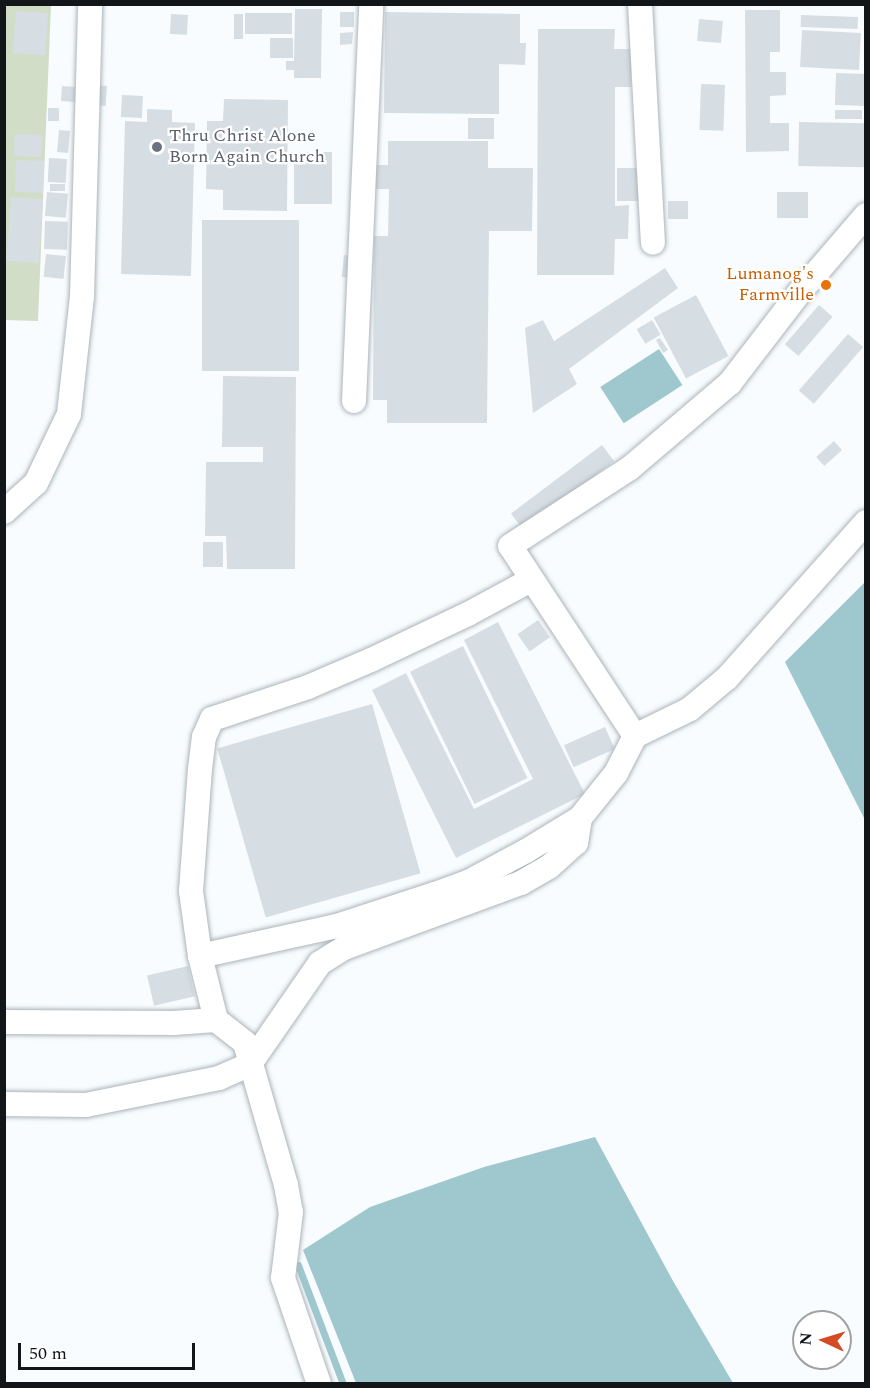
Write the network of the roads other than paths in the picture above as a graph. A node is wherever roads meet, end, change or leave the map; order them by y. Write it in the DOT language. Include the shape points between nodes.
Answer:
graph roads {
  1 [pos="90,4"];
  2 [pos="371,4"];
  3 [pos="640,4"];
  4 [pos="866,215"];
  5 [pos="653,243"];
  6 [pos="354,401"];
  7 [pos="4,512"];
  8 [pos="866,522"];
  9 [pos="531,580"];
  10 [pos="635,736"];
  11 [pos="580,818"];
  12 [pos="200,956"];
  13 [pos="216,1020"];
  14 [pos="4,1022"];
  15 [pos="250,1064"];
  16 [pos="4,1104"];
  17 [pos="319,1383"];
  1 -- 7 [label="lane" via="82,297 69,414 36,483"];
  2 -- 6 [label="lane"];
  3 -- 5 [label="lane"];
  4 -- 9 [label="lane" via="730,383 630,468 510,546"];
  8 -- 10 [label="lane" via="727,678 690,709"];
  9 -- 10 [label="lane"];
  9 -- 12 [label="lane" via="371,660 308,687 212,719 204,738 200,769 191,891"];
  10 -- 11 [label="lane" via="616,773"];
  11 -- 12 [label="lane" via="468,882 435,894 337,926"];
  11 -- 15 [label="lane" via="576,843 549,867 520,883 344,948 320,963"];
  12 -- 13 [label="lane"];
  13 -- 14 [label="lane"];
  13 -- 15 [label="lane" via="245,1043"];
  15 -- 16 [label="lane" via="219,1078 86,1105"];
  15 -- 17 [label="lane" via="291,1212 283,1278"];
}
